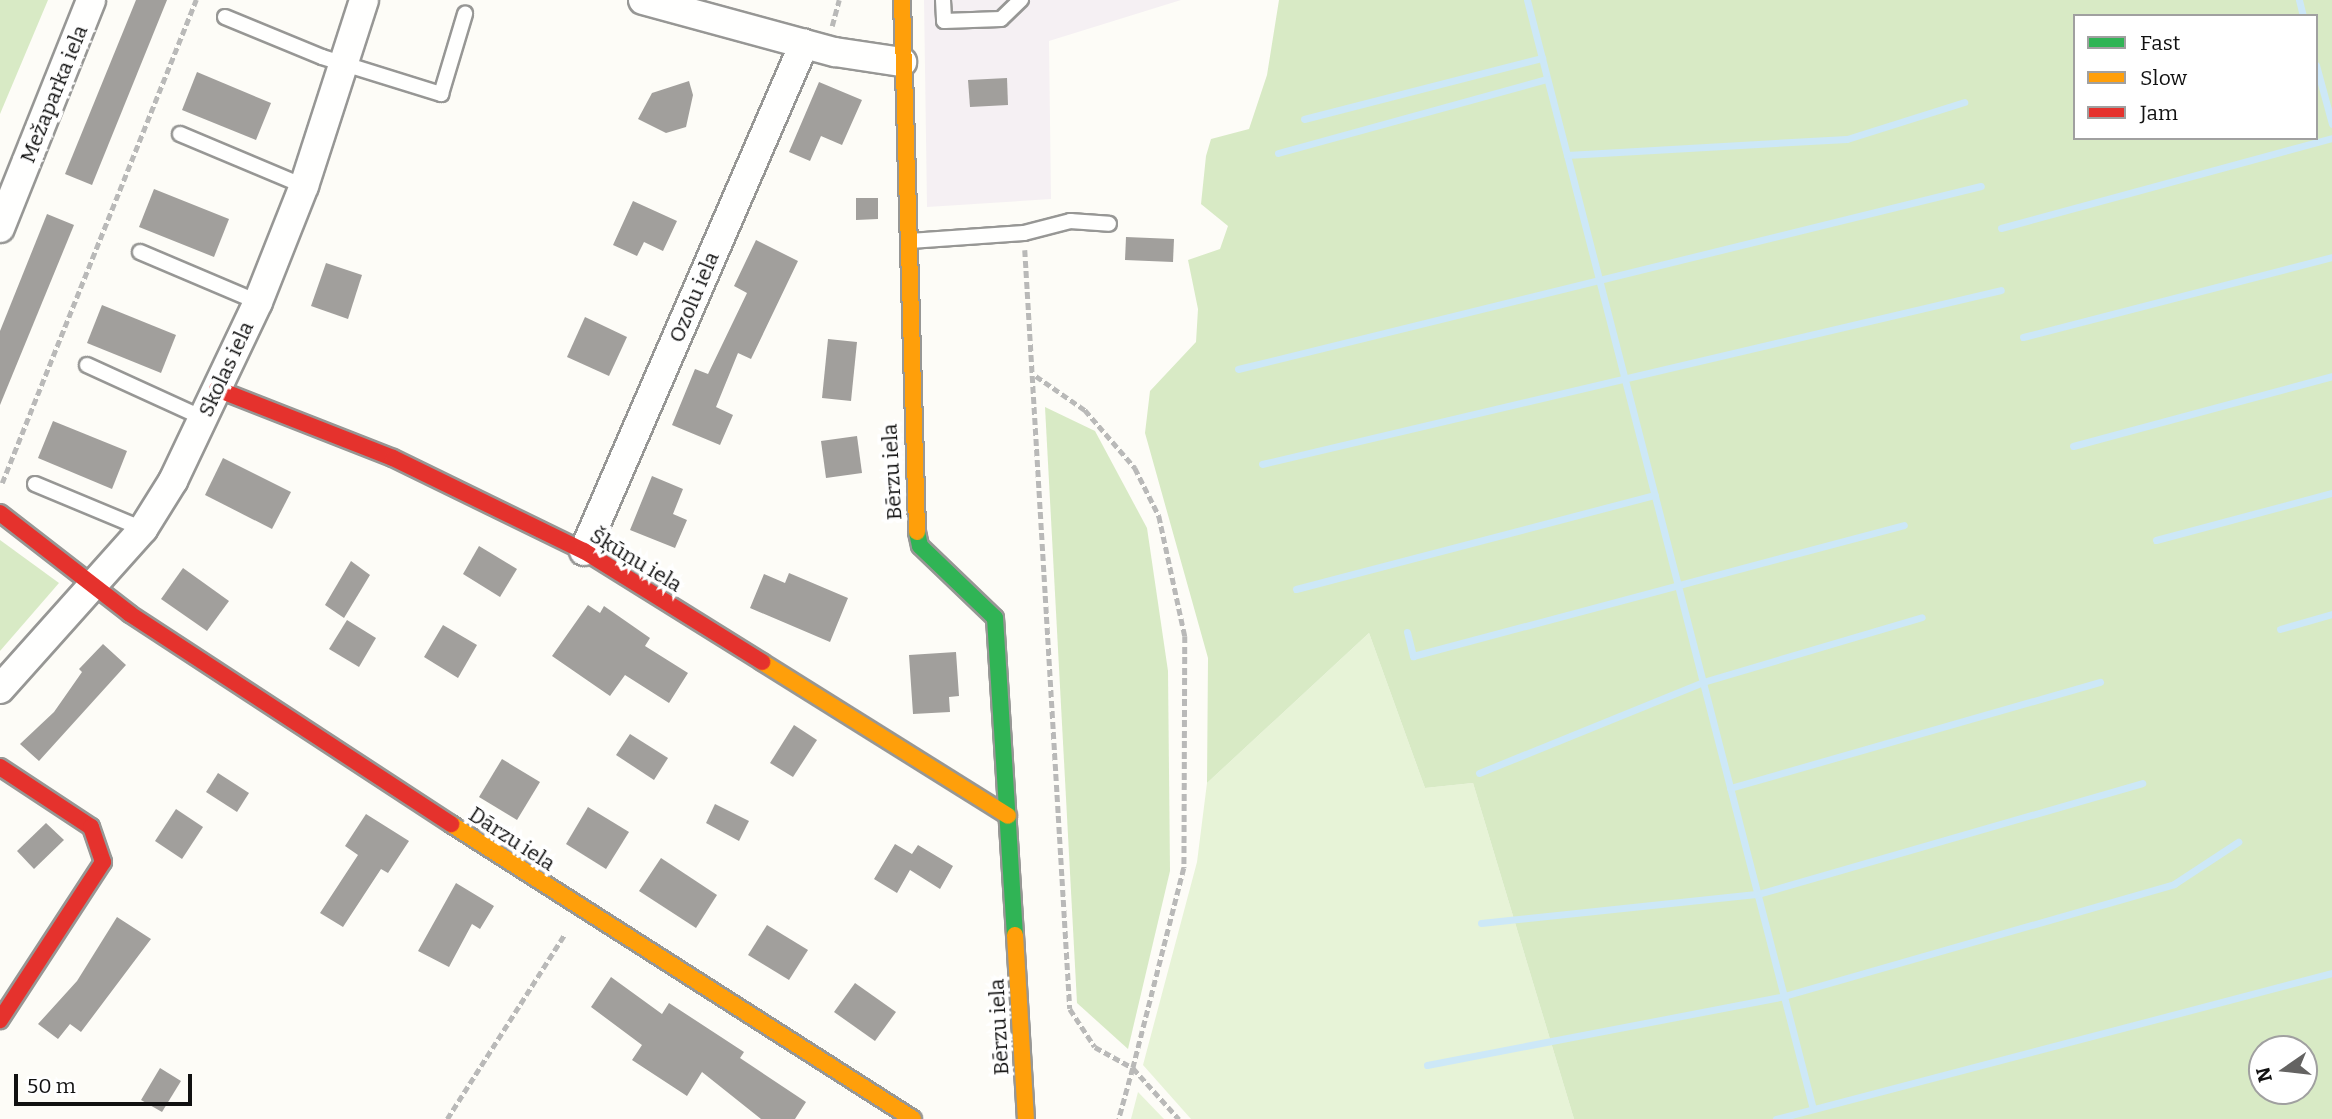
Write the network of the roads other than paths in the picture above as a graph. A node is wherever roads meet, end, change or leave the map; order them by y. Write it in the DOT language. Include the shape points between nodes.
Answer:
graph roads {
  1 [pos="91,0"];
  2 [pos="364,0"];
  3 [pos="643,0"];
  4 [pos="902,0"];
  5 [pos="943,0"];
  6 [pos="1021,0"];
  7 [pos="464,14"];
  8 [pos="225,17"];
  9 [pos="804,44"];
  10 [pos="902,62"];
  11 [pos="344,65"];
  12 [pos="180,134"];
  13 [pos="304,186"];
  14 [pos="1109,224"];
  15 [pos="0,228"];
  16 [pos="906,241"];
  17 [pos="140,252"];
  18 [pos="258,302"];
  19 [pos="87,365"];
  20 [pos="217,389"];
  21 [pos="203,418"];
  22 [pos="35,484"];
  23 [pos="0,513"];
  24 [pos="143,529"];
  25 [pos="584,551"];
  26 [pos="93,586"];
  27 [pos="0,689"];
  28 [pos="0,767"];
  29 [pos="1007,816"];
  30 [pos="0,1020"];
  31 [pos="913,1119"];
  32 [pos="1026,1119"];
  1 -- 15 [label="street, Mežaparka iela"];
  2 -- 11 [label="street, Skolas iela"];
  3 -- 9 [label="street"];
  4 -- 10 [label="street, Bērzu iela"];
  5 -- 6 [label="lane" via="944,21 1001,19"];
  7 -- 11 [label="lane" via="441,94"];
  8 -- 11 [label="lane"];
  9 -- 10 [label="street" via="874,61"];
  9 -- 25 [label="street, Ozolu iela"];
  10 -- 16 [label="street, Bērzu iela"];
  11 -- 13 [label="street, Skolas iela"];
  12 -- 13 [label="lane"];
  13 -- 18 [label="street, Skolas iela"];
  14 -- 16 [label="lane" via="1070,220 1024,233"];
  16 -- 29 [label="street, Bērzu iela" via="914,521 920,546 995,618"];
  17 -- 18 [label="lane"];
  18 -- 20 [label="street, Skolas iela"];
  19 -- 21 [label="lane"];
  20 -- 21 [label="street, Skolas iela"];
  20 -- 25 [label="street, Šķūņu iela" via="393,458"];
  21 -- 24 [label="street, Skolas iela"];
  22 -- 24 [label="lane"];
  23 -- 26 [label="street, Dārzu iela"];
  24 -- 26 [label="street, Skolas iela"];
  25 -- 29 [label="street, Šķūņu iela"];
  26 -- 27 [label="street, Skolas iela"];
  26 -- 31 [label="street, Dārzu iela" via="580,909"];
  28 -- 30 [label="street" via="91,827 103,862"];
  29 -- 32 [label="street, Bērzu iela"];
}
